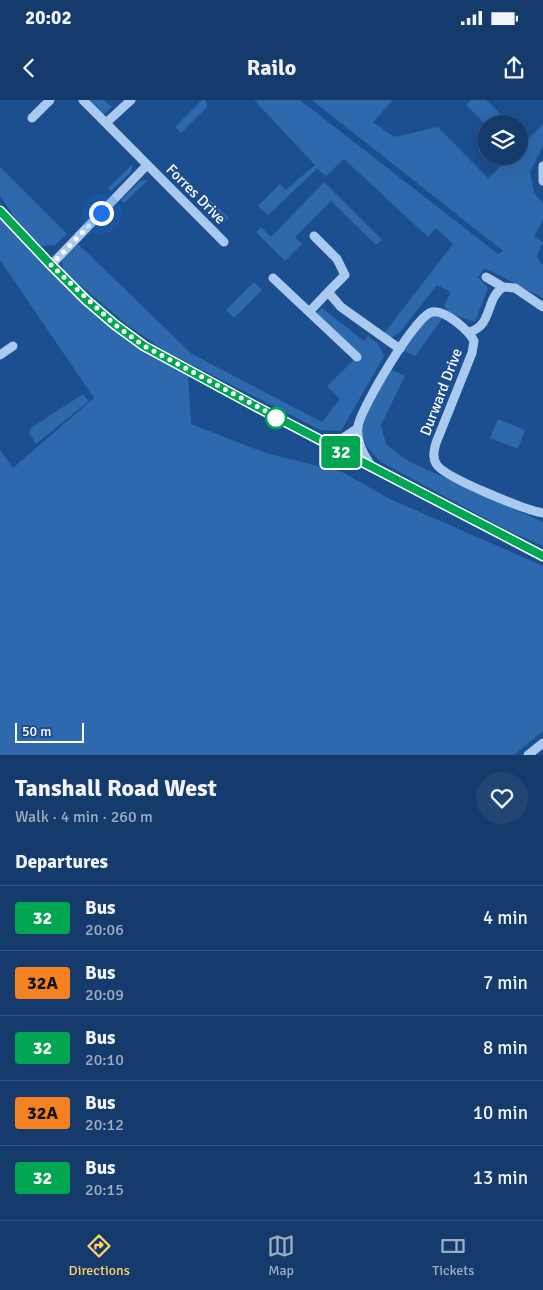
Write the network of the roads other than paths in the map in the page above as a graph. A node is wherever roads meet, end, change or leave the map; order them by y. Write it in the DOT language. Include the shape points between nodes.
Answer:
graph roads {
  1 [pos="50,100"];
  2 [pos="83,100"];
  3 [pos="131,100"];
  4 [pos="32,118"];
  5 [pos="106,123"];
  6 [pos="147,165"];
  7 [pos="0,212"];
  8 [pos="314,236"];
  9 [pos="224,242"];
  10 [pos="51,265"];
  11 [pos="486,277"];
  12 [pos="273,278"];
  13 [pos="503,287"];
  14 [pos="328,292"];
  15 [pos="543,308"];
  16 [pos="309,312"];
  17 [pos="469,332"];
  18 [pos="13,346"];
  19 [pos="400,349"];
  20 [pos="0,355"];
  21 [pos="357,357"];
  22 [pos="358,428"];
  23 [pos="328,445"];
  24 [pos="375,470"];
  25 [pos="543,513"];
  26 [pos="543,556"];
  27 [pos="543,743"];
  28 [pos="528,755"];
  1 -- 4 [label="street"];
  2 -- 5 [label="street, Forres Drive"];
  3 -- 5 [label="street"];
  5 -- 6 [label="street, Forres Drive"];
  6 -- 9 [label="street, Forres Drive"];
  6 -- 10 [label="street, Forres Drive"];
  7 -- 10 [label="street"];
  8 -- 14 [label="street" via="337,259 345,274"];
  10 -- 23 [label="street" via="114,324 144,346"];
  11 -- 13 [label="street"];
  12 -- 16 [label="street"];
  13 -- 15 [label="street" via="515,288"];
  13 -- 17 [label="street, Durward Drive" via="498,290 483,324"];
  14 -- 16 [label="street"];
  14 -- 19 [label="street" via="341,307"];
  16 -- 21 [label="street"];
  17 -- 19 [label="street" via="445,315 431,312 420,321"];
  17 -- 25 [label="street, Durward Drive" via="474,347 436,443 435,462 444,473"];
  18 -- 20 [label="street"];
  19 -- 22 [label="street" via="364,409"];
  22 -- 23 [label="street"];
  22 -- 24 [label="street" via="362,450"];
  23 -- 24 [label="street"];
  24 -- 26 [label="street"];
  27 -- 28 [label="street"];
}
